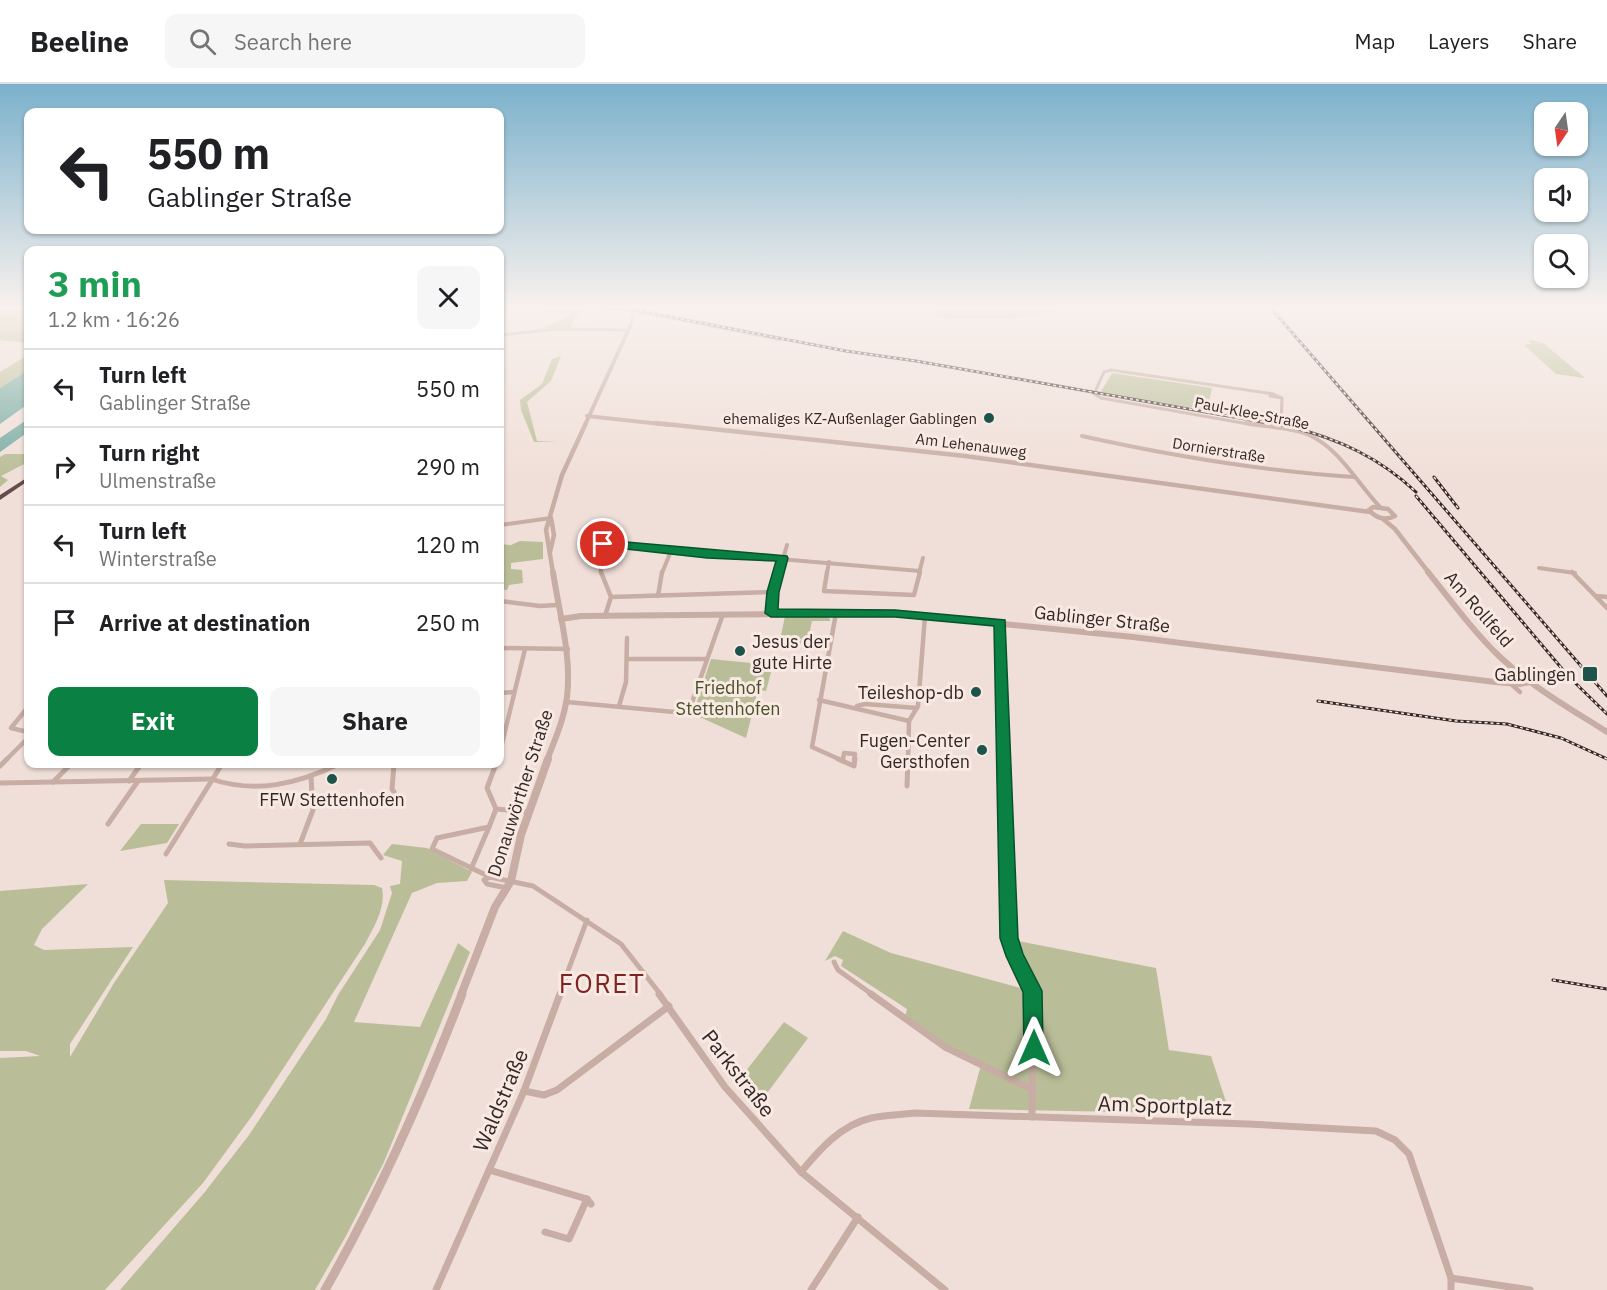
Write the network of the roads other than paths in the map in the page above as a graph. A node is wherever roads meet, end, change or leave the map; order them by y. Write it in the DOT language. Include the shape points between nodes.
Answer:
graph roads {
  1 [pos="612,362"];
  2 [pos="1272,397"];
  3 [pos="1282,406"];
  4 [pos="587,417"];
  5 [pos="606,418"];
  6 [pos="1281,424"];
  7 [pos="585,426"];
  8 [pos="1082,436"];
  9 [pos="575,445"];
  10 [pos="24,477"];
  11 [pos="1354,477"];
  12 [pos="24,482"];
  13 [pos="0,492"];
  14 [pos="0,498"];
  15 [pos="1372,499"];
  16 [pos="1380,507"];
  17 [pos="1371,509"];
  18 [pos="551,518"];
  19 [pos="1383,519"];
  20 [pos="1392,519"];
  21 [pos="504,525"];
  22 [pos="1395,529"];
  23 [pos="609,532"];
  24 [pos="603,544"];
  25 [pos="787,545"];
  26 [pos="671,550"];
  27 [pos="783,558"];
  28 [pos="923,558"];
  29 [pos="829,562"];
  30 [pos="1539,568"];
  31 [pos="920,571"];
  32 [pos="773,592"];
  33 [pos="658,596"];
  34 [pos="1596,596"];
  35 [pos="611,597"];
  36 [pos="1607,597"];
  37 [pos="504,602"];
  38 [pos="557,605"];
  39 [pos="1607,608"];
  40 [pos="837,612"];
  41 [pos="771,613"];
  42 [pos="723,614"];
  43 [pos="605,616"];
  44 [pos="925,616"];
  45 [pos="561,619"];
  46 [pos="1000,623"];
  47 [pos="627,638"];
  48 [pos="504,648"];
  49 [pos="525,649"];
  50 [pos="568,650"];
  51 [pos="627,659"];
  52 [pos="707,659"];
  53 [pos="1530,682"];
  54 [pos="1511,684"];
  55 [pos="514,692"];
  56 [pos="1521,692"];
  57 [pos="504,693"];
  58 [pos="819,700"];
  59 [pos="567,702"];
  60 [pos="619,706"];
  61 [pos="857,706"];
  62 [pos="917,708"];
  63 [pos="24,710"];
  64 [pos="909,721"];
  65 [pos="504,728"];
  66 [pos="507,728"];
  67 [pos="24,731"];
  68 [pos="1607,732"];
  69 [pos="504,738"];
  70 [pos="24,742"];
  71 [pos="843,760"];
  72 [pos="0,766"];
  73 [pos="67,768"];
  74 [pos="138,768"];
  75 [pos="219,768"];
  76 [pos="330,768"];
  77 [pos="394,768"];
  78 [pos="495,768"];
  79 [pos="311,777"];
  80 [pos="211,779"];
  81 [pos="129,781"];
  82 [pos="138,781"];
  83 [pos="53,782"];
  84 [pos="0,783"];
  85 [pos="907,786"];
  86 [pos="394,792"];
  87 [pos="496,809"];
  88 [pos="528,812"];
  89 [pos="108,824"];
  90 [pos="489,827"];
  91 [pos="229,843"];
  92 [pos="300,844"];
  93 [pos="166,854"];
  94 [pos="381,858"];
  95 [pos="471,869"];
  96 [pos="509,884"];
  97 [pos="587,920"];
  98 [pos="834,962"];
  99 [pos="669,1006"];
  100 [pos="1033,1090"];
  101 [pos="524,1091"];
  102 [pos="1032,1117"];
  103 [pos="489,1170"];
  104 [pos="801,1172"];
  105 [pos="858,1217"];
  106 [pos="545,1232"];
  107 [pos="1451,1278"];
  108 [pos="325,1290"];
  109 [pos="436,1290"];
  110 [pos="811,1290"];
  111 [pos="945,1290"];
  112 [pos="1451,1290"];
  113 [pos="1530,1290"];
  1 -- 4 [label="street"];
  2 -- 3 [label="street"];
  2 -- 3 [label="street" via="1282,398"];
  2 -- 11 [label="street, Paul-Klee-Straße" via="1111,370 1104,372 1094,393 1101,398 1300,432 1329,445"];
  3 -- 6 [label="street"];
  4 -- 5 [label="street, Am Lehenauweg"];
  4 -- 7 [label="street, Donauwörther Straße"];
  4 -- 9 [label="street, Donauwörther Straße"];
  5 -- 7 [label="street"];
  5 -- 17 [label="street, Am Lehenauweg" via="976,457"];
  7 -- 9 [label="street, Donauwörther Straße"];
  8 -- 11 [label="street, Dornierstraße" via="1288,473"];
  9 -- 18 [label="street, Donauwörther Straße"];
  10 -- 13 [label="highway"];
  11 -- 15 [label="street, Paul-Klee-Straße"];
  12 -- 14 [label="highway"];
  15 -- 16 [label="street, Paul-Klee-Straße"];
  15 -- 17 [label="street"];
  16 -- 17 [label="street"];
  16 -- 20 [label="street" via="1394,513"];
  17 -- 19 [label="street, Am Rollfeld"];
  18 -- 21 [label="street"];
  18 -- 38 [label="street, Donauwörther Straße" via="550,552"];
  19 -- 20 [label="street"];
  19 -- 22 [label="street, Am Rollfeld"];
  20 -- 22 [label="street, Am Rollfeld"];
  22 -- 53 [label="street, Am Rollfeld" via="1472,627"];
  23 -- 24 [label="street"];
  24 -- 26 [label="street"];
  24 -- 35 [label="street" via="598,570"];
  25 -- 27 [label="street"];
  26 -- 27 [label="street"];
  26 -- 33 [label="street"];
  27 -- 29 [label="street"];
  27 -- 32 [label="street"];
  28 -- 31 [label="street"];
  29 -- 31 [label="street"];
  29 -- 31 [label="street" via="823,589 827,592 914,595"];
  30 -- 34 [label="street" via="1573,571"];
  32 -- 33 [label="street"];
  32 -- 41 [label="street"];
  33 -- 35 [label="street"];
  34 -- 36 [label="street"];
  34 -- 39 [label="street"];
  35 -- 43 [label="street"];
  37 -- 38 [label="street"];
  38 -- 45 [label="street, Donauwörther Straße"];
  40 -- 41 [label="street, Gablinger Straße"];
  40 -- 44 [label="street, Gablinger Straße"];
  40 -- 58 [label="street"];
  41 -- 42 [label="street, Gablinger Straße"];
  42 -- 43 [label="street, Gablinger Straße"];
  42 -- 52 [label="street"];
  43 -- 45 [label="street, Gablinger Straße"];
  44 -- 46 [label="street, Gablinger Straße"];
  44 -- 62 [label="street"];
  45 -- 50 [label="street, Donauwörther Straße"];
  46 -- 54 [label="street, Gablinger Straße"];
  46 -- 100 [label="street" via="1009,938 1033,991"];
  47 -- 51 [label="street"];
  48 -- 49 [label="street"];
  49 -- 50 [label="street"];
  49 -- 55 [label="street"];
  50 -- 59 [label="street, Donauwörther Straße"];
  51 -- 52 [label="street"];
  51 -- 60 [label="street"];
  52 -- 60 [label="street" via="689,711"];
  53 -- 54 [label="street, Gablinger Straße"];
  53 -- 68 [label="street, Am Rollfeld"];
  54 -- 56 [label="street"];
  55 -- 57 [label="street"];
  55 -- 66 [label="street"];
  58 -- 61 [label="street"];
  58 -- 71 [label="street" via="812,745"];
  59 -- 60 [label="street"];
  59 -- 88 [label="street, Donauwörther Straße"];
  61 -- 62 [label="street"];
  61 -- 64 [label="street"];
  62 -- 64 [label="street"];
  63 -- 67 [label="street" via="11,728"];
  64 -- 85 [label="street"];
  65 -- 66 [label="street"];
  66 -- 69 [label="street"];
  70 -- 72 [label="street"];
  73 -- 83 [label="street"];
  74 -- 81 [label="street"];
  75 -- 80 [label="street"];
  76 -- 79 [label="street"];
  77 -- 86 [label="street"];
  78 -- 87 [label="street" via="488,788"];
  79 -- 80 [label="street" via="242,788"];
  79 -- 92 [label="street" via="313,810"];
  80 -- 82 [label="street"];
  80 -- 93 [label="street"];
  81 -- 82 [label="street"];
  81 -- 83 [label="street"];
  82 -- 89 [label="street"];
  83 -- 84 [label="street"];
  87 -- 88 [label="street"];
  87 -- 90 [label="street"];
  88 -- 96 [label="street, Donauwörther Straße"];
  90 -- 95 [label="street"];
  90 -- 95 [label="street, Parkstraße" via="435,841 432,849"];
  91 -- 92 [label="street"];
  92 -- 94 [label="street" via="370,843"];
  95 -- 96 [label="street, Parkstraße"];
  96 -- 97 [label="street, Parkstraße" via="533,886"];
  96 -- 108 [label="street, Donauwörther Straße" via="495,907 447,1035 390,1167"];
  97 -- 99 [label="street, Parkstraße" via="621,944"];
  97 -- 101 [label="street, Waldstraße"];
  98 -- 100 [label="street" via="838,970 945,1047"];
  99 -- 101 [label="street" via="557,1090 544,1095"];
  99 -- 104 [label="street, Parkstraße" via="729,1093"];
  100 -- 102 [label="street"];
  101 -- 103 [label="street, Waldstraße"];
  102 -- 104 [label="street, Am Sportplatz" via="914,1113 872,1118 832,1138"];
  102 -- 107 [label="street, Am Sportplatz" via="1248,1124 1390,1135 1409,1154"];
  103 -- 106 [label="street" via="589,1201 569,1239"];
  103 -- 109 [label="street, Waldstraße"];
  104 -- 105 [label="street, Parkstraße"];
  105 -- 110 [label="street"];
  105 -- 111 [label="street, Parkstraße"];
  107 -- 112 [label="street, Am Sportplatz"];
  107 -- 113 [label="street"];
}
